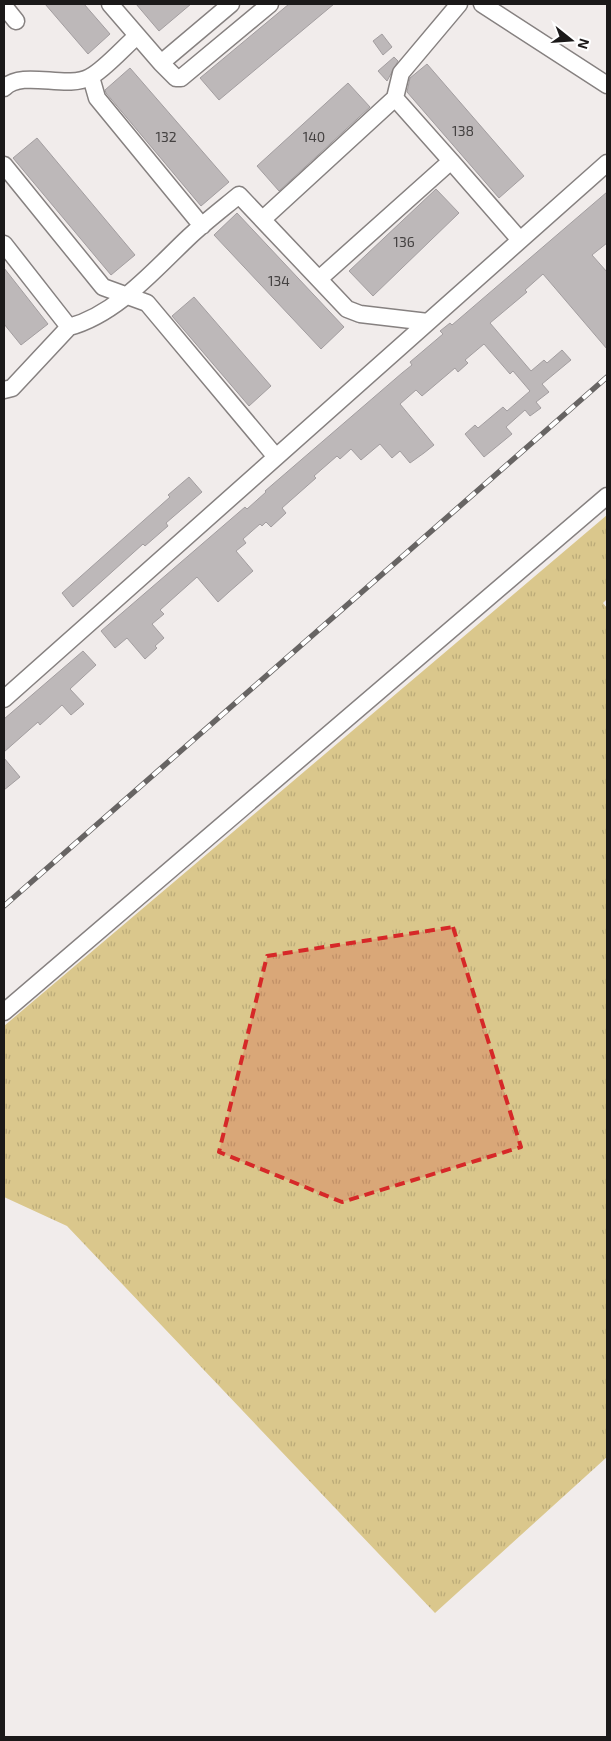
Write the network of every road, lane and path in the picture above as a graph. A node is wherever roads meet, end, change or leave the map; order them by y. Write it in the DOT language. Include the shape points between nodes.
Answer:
graph roads {
  1 [pos="110,4"];
  2 [pos="231,4"];
  3 [pos="270,4"];
  4 [pos="459,4"];
  5 [pos="482,4"];
  6 [pos="4,6"];
  7 [pos="16,21"];
  8 [pos="137,36"];
  9 [pos="162,63"];
  10 [pos="91,77"];
  11 [pos="607,85"];
  12 [pos="4,88"];
  13 [pos="395,98"];
  14 [pos="451,161"];
  15 [pos="607,163"];
  16 [pos="4,165"];
  17 [pos="263,219"];
  18 [pos="202,226"];
  19 [pos="520,240"];
  20 [pos="4,244"];
  21 [pos="320,279"];
  22 [pos="127,296"];
  23 [pos="428,322"];
  24 [pos="69,327"];
  25 [pos="4,390"];
  26 [pos="276,457"];
  27 [pos="607,496"];
  28 [pos="4,699"];
  29 [pos="4,1012"];
  1 -- 8 [label="street"];
  2 -- 9 [label="street"];
  3 -- 9 [label="street" via="181,78 176,78"];
  4 -- 13 [label="street" via="401,73"];
  5 -- 11 [label="street"];
  6 -- 7 [label="street"];
  8 -- 9 [label="street"];
  8 -- 10 [label="street"];
  10 -- 12 [label="street" via="76,81 19,80"];
  10 -- 18 [label="street" via="97,98"];
  13 -- 14 [label="street"];
  13 -- 17 [label="street"];
  14 -- 19 [label="street"];
  14 -- 21 [label="street"];
  15 -- 19 [label="street"];
  16 -- 22 [label="street" via="103,287"];
  17 -- 18 [label="street" via="239,195"];
  17 -- 21 [label="street"];
  18 -- 22 [label="street"];
  19 -- 23 [label="street"];
  20 -- 24 [label="street"];
  21 -- 23 [label="street" via="347,309 360,314"];
  22 -- 24 [label="street" via="83,323"];
  22 -- 26 [label="street" via="147,303"];
  23 -- 26 [label="street"];
  24 -- 25 [label="street" via="12,388"];
  26 -- 28 [label="street"];
  27 -- 29 [label="street"];
}
